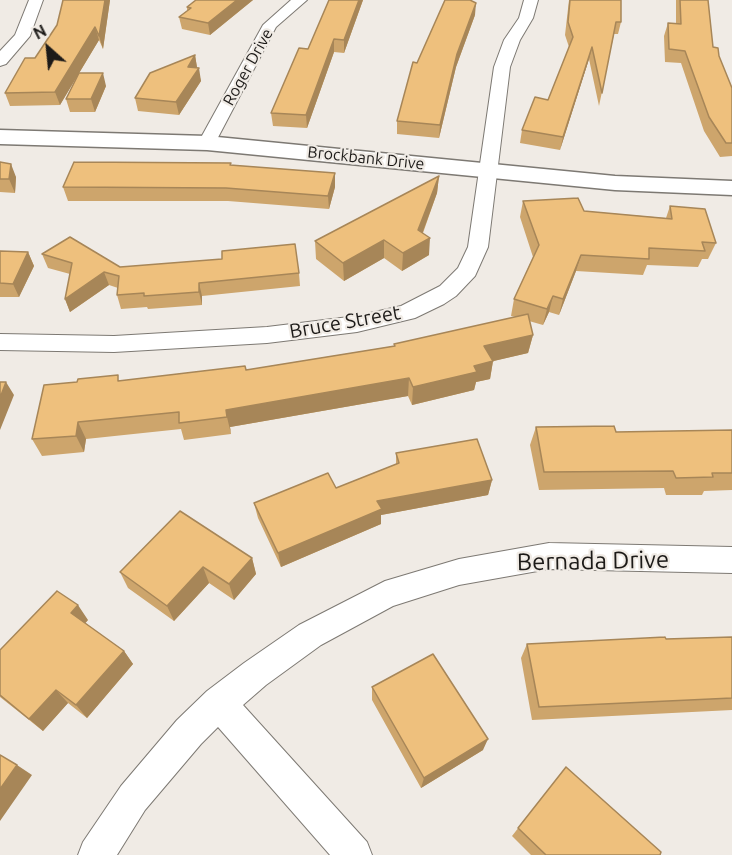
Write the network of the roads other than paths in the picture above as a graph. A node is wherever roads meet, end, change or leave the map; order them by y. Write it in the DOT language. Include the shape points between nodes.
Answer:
graph roads {
  1 [pos="36,0"];
  2 [pos="300,0"];
  3 [pos="531,0"];
  4 [pos="0,62"];
  5 [pos="0,137"];
  6 [pos="207,143"];
  7 [pos="488,170"];
  8 [pos="732,188"];
  9 [pos="0,342"];
  10 [pos="732,560"];
  11 [pos="219,703"];
  12 [pos="96,855"];
  13 [pos="354,855"];
  1 -- 4 [label="street" via="22,36"];
  2 -- 6 [label="street, Roger Drive" via="270,26"];
  3 -- 7 [label="street, Bruce Street" via="526,18 504,58"];
  5 -- 6 [label="street, Brockbank Drive"];
  6 -- 7 [label="street, Brockbank Drive"];
  7 -- 8 [label="street, Brockbank Drive" via="615,183"];
  7 -- 9 [label="street, Bruce Street" via="478,247 467,271 448,291 407,312 357,324 217,339 114,344"];
  10 -- 11 [label="street, Bernada Drive" via="549,556 459,572 385,595 345,615 282,654"];
  11 -- 12 [label="street, Bernada Drive" via="133,798"];
  11 -- 13 [label="street"];
}
